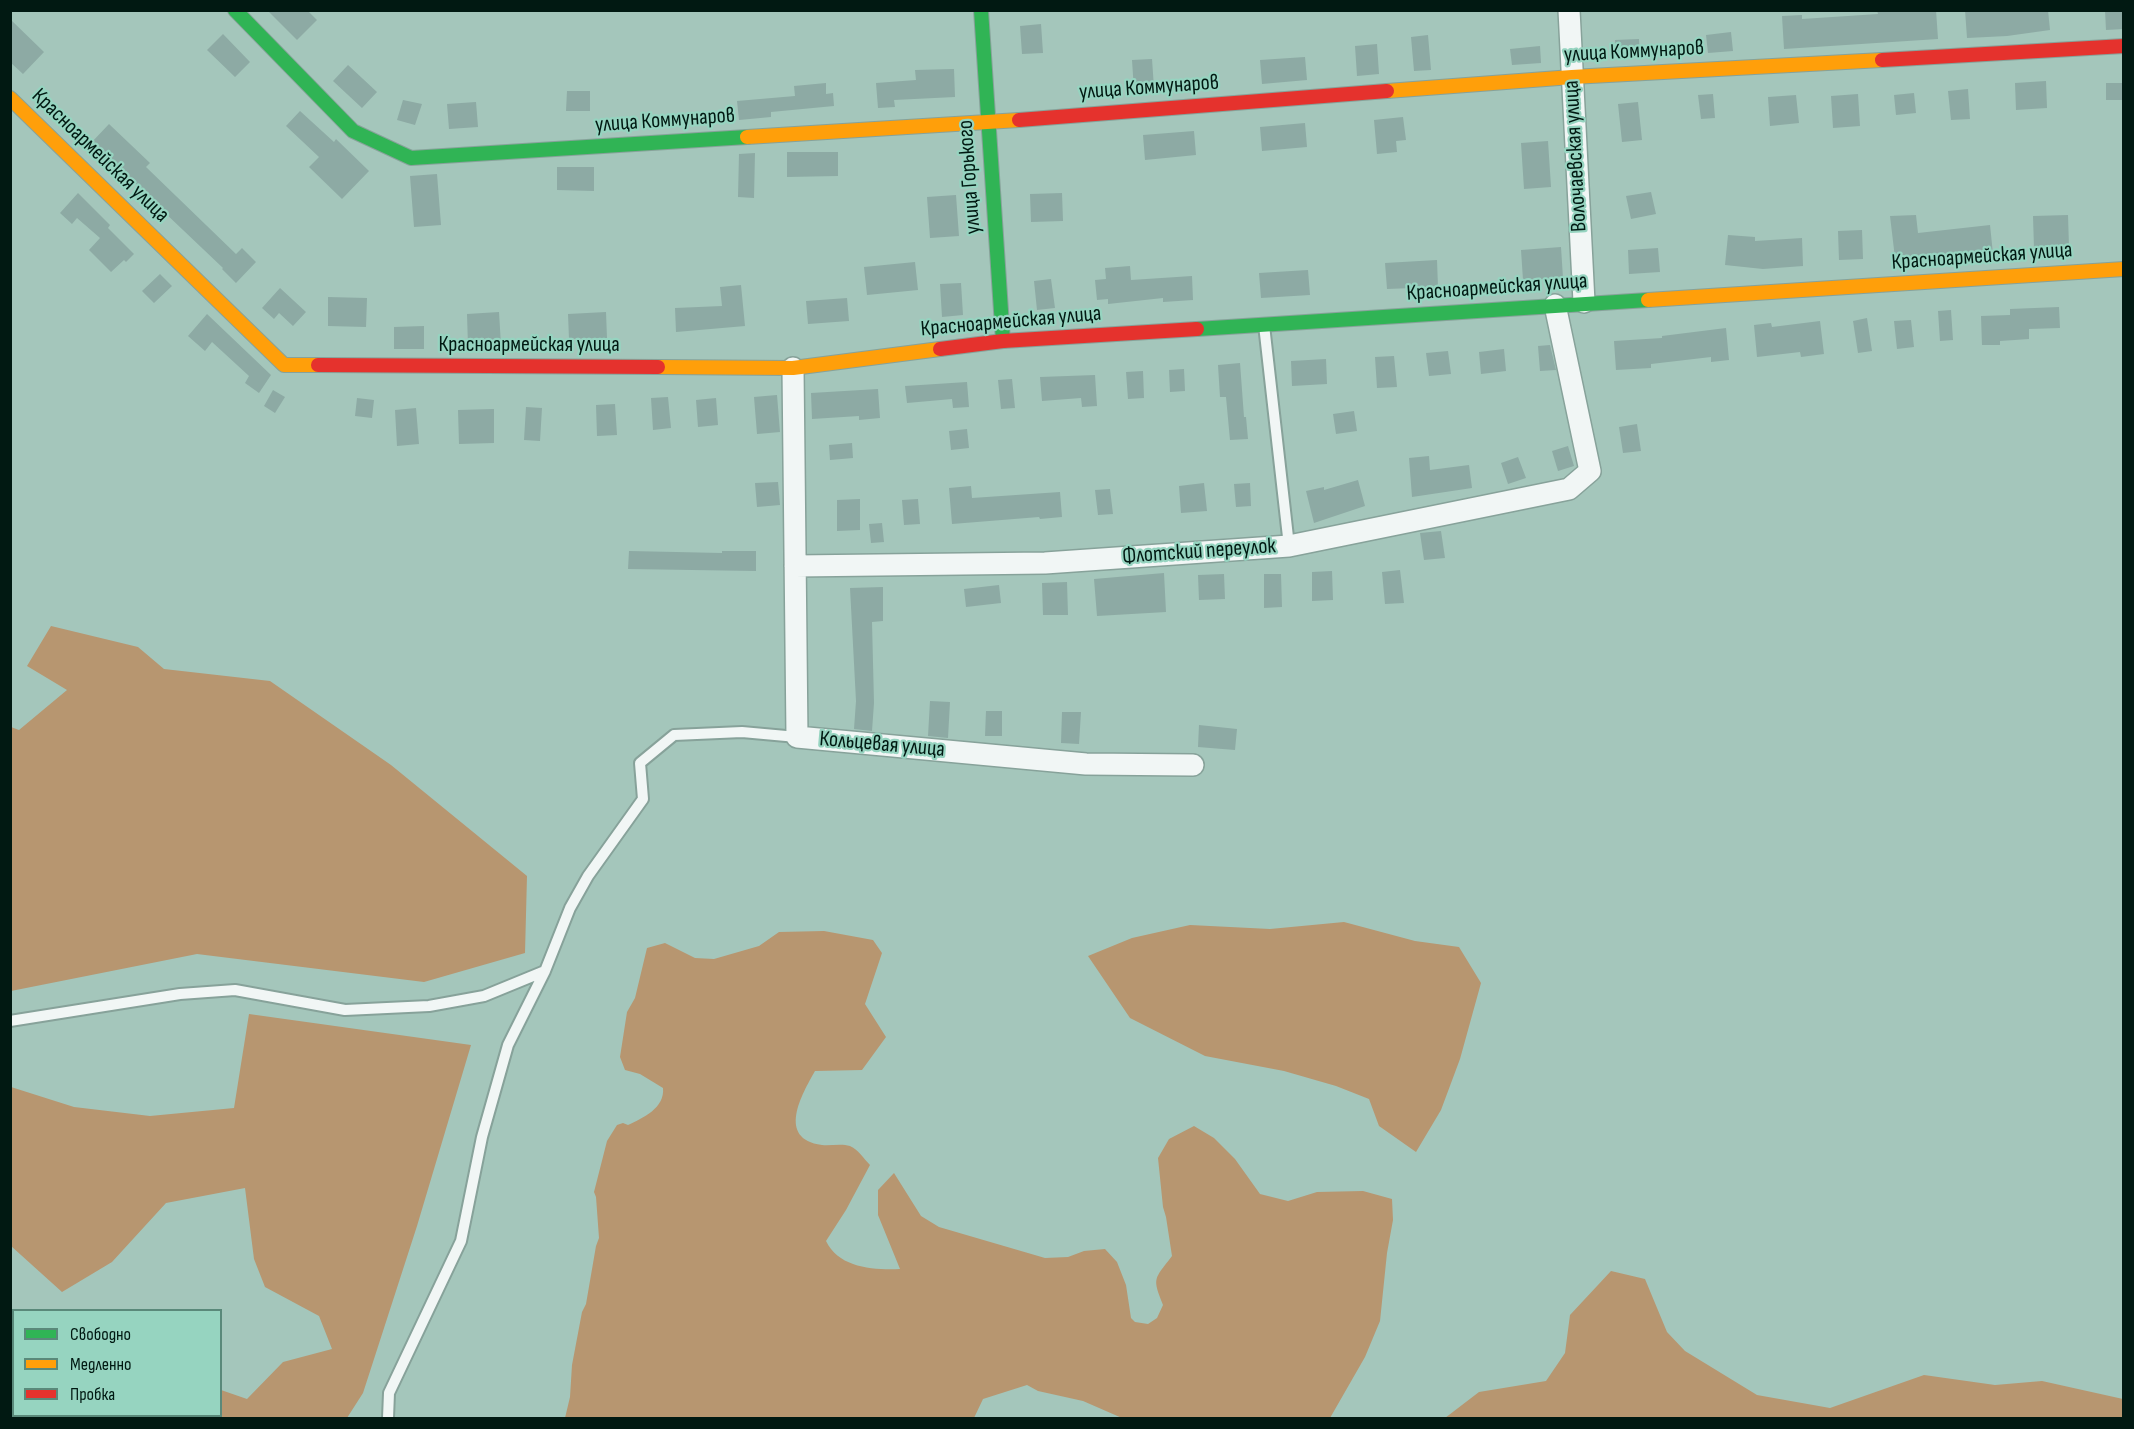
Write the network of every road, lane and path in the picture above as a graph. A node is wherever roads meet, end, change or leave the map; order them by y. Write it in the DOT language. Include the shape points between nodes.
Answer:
graph roads {
  1 [pos="235,10"];
  2 [pos="981,10"];
  3 [pos="1569,10"];
  4 [pos="2124,46"];
  5 [pos="1572,76"];
  6 [pos="10,98"];
  7 [pos="987,122"];
  8 [pos="2124,269"];
  9 [pos="1584,302"];
  10 [pos="1555,305"];
  11 [pos="1263,324"];
  12 [pos="1003,341"];
  13 [pos="794,368"];
  14 [pos="1289,546"];
  15 [pos="795,566"];
  16 [pos="797,737"];
  17 [pos="1193,765"];
  18 [pos="545,971"];
  19 [pos="10,1021"];
  20 [pos="388,1419"];
  1 -- 7 [label="street, улица Коммунаров" via="352,131 411,158"];
  2 -- 7 [label="street, улица Горького"];
  3 -- 5 [label="street, Волочаевская улица"];
  4 -- 5 [label="street, улица Коммунаров"];
  5 -- 7 [label="street, улица Коммунаров"];
  5 -- 9 [label="street, Волочаевская улица"];
  6 -- 13 [label="street, Красноармейская улица" via="284,365"];
  7 -- 12 [label="street, улица Горького"];
  8 -- 9 [label="street, Красноармейская улица"];
  9 -- 10 [label="street, Красноармейская улица"];
  10 -- 11 [label="street, Красноармейская улица"];
  10 -- 14 [label="street, Флотский переулок" via="1590,471 1569,489"];
  11 -- 12 [label="street, Красноармейская улица"];
  11 -- 14 [label="lane"];
  12 -- 13 [label="street, Красноармейская улица"];
  13 -- 15 [label="street, Кольцевая улица"];
  14 -- 15 [label="street, Флотский переулок" via="1045,563"];
  15 -- 16 [label="street, Кольцевая улица"];
  16 -- 17 [label="street, Кольцевая улица" via="1086,764"];
  16 -- 18 [label="lane" via="742,732 674,735 640,763 643,799 588,876 570,908"];
  18 -- 19 [label="lane" via="484,996 429,1006 345,1010 235,990 180,994"];
  18 -- 20 [label="lane" via="508,1045 482,1137 461,1241 389,1394"];
}
